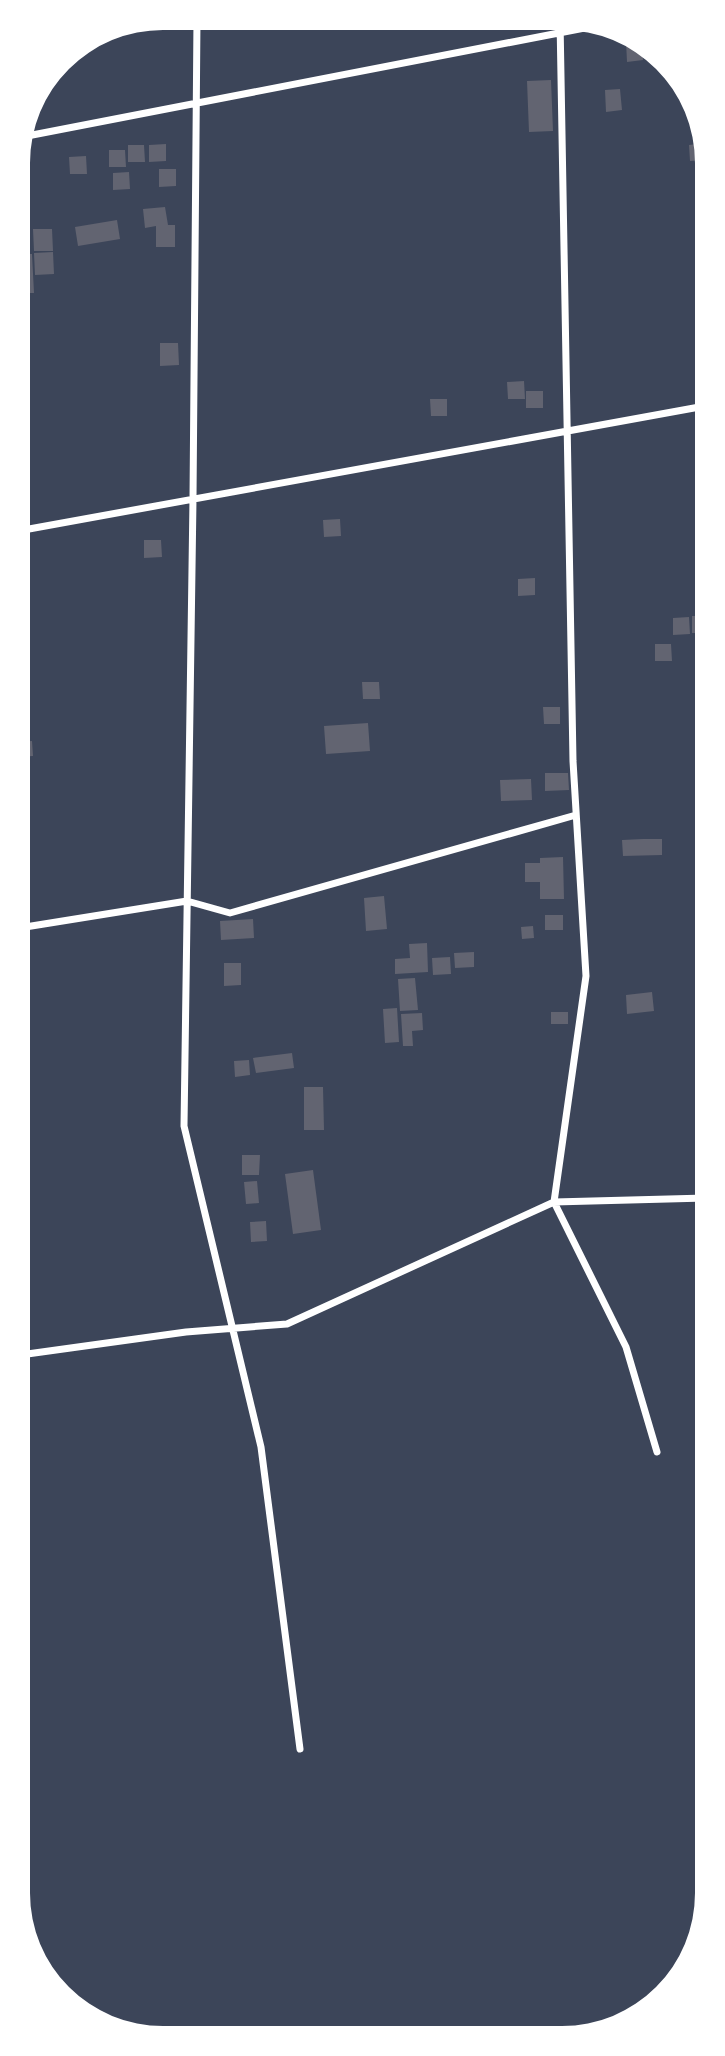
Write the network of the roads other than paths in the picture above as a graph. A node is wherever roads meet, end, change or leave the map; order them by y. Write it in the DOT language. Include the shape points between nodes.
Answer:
graph roads {
  1 [pos="197,30"];
  2 [pos="574,30"];
  3 [pos="561,33"];
  4 [pos="196,104"];
  5 [pos="33,135"];
  6 [pos="695,408"];
  7 [pos="567,431"];
  8 [pos="193,499"];
  9 [pos="30,529"];
  10 [pos="576,815"];
  11 [pos="187,901"];
  12 [pos="30,926"];
  13 [pos="695,1198"];
  14 [pos="554,1202"];
  15 [pos="232,1328"];
  16 [pos="30,1354"];
  17 [pos="657,1452"];
  18 [pos="300,1749"];
  1 -- 4 [label="street"];
  2 -- 3 [label="street"];
  3 -- 4 [label="street"];
  3 -- 7 [label="street"];
  4 -- 5 [label="street"];
  4 -- 8 [label="street"];
  6 -- 7 [label="street"];
  7 -- 8 [label="street"];
  7 -- 10 [label="street"];
  8 -- 9 [label="street"];
  8 -- 11 [label="street"];
  10 -- 11 [label="street" via="230,913"];
  10 -- 14 [label="street" via="586,976"];
  11 -- 12 [label="street"];
  11 -- 15 [label="street" via="184,1126"];
  13 -- 14 [label="street"];
  14 -- 15 [label="street" via="287,1324"];
  14 -- 17 [label="street" via="625,1347"];
  15 -- 16 [label="street"];
  15 -- 18 [label="street" via="261,1447"];
}
